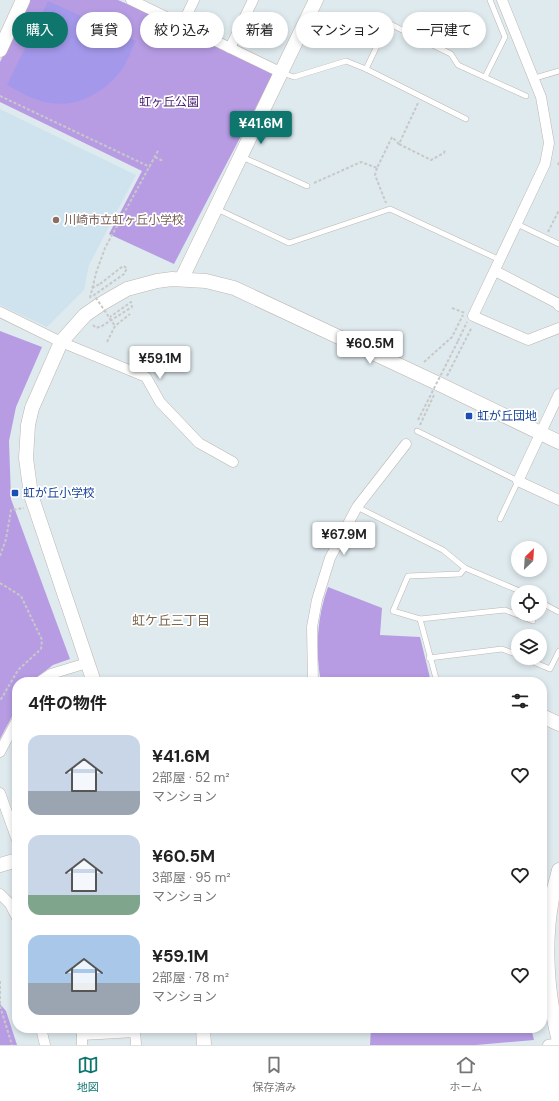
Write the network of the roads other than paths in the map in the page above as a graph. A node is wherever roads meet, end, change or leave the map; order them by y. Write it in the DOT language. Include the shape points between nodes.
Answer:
graph roads {
  1 [pos="23,0"];
  2 [pos="133,0"];
  3 [pos="194,0"];
  4 [pos="253,0"];
  5 [pos="316,0"];
  6 [pos="490,0"];
  7 [pos="502,0"];
  8 [pos="158,12"];
  9 [pos="188,12"];
  10 [pos="224,45"];
  11 [pos="230,48"];
  12 [pos="0,50"];
  13 [pos="366,69"];
  14 [pos="559,71"];
  15 [pos="282,73"];
  16 [pos="485,77"];
  17 [pos="535,78"];
  18 [pos="526,96"];
  19 [pos="466,119"];
  20 [pos="241,156"];
  21 [pos="307,186"];
  22 [pos="216,208"];
  23 [pos="517,224"];
  24 [pos="559,244"];
  25 [pos="500,260"];
  26 [pos="495,271"];
  27 [pos="182,278"];
  28 [pos="559,306"];
  29 [pos="0,312"];
  30 [pos="559,328"];
  31 [pos="61,342"];
  32 [pos="559,394"];
  33 [pos="417,430"];
  34 [pos="540,433"];
  35 [pos="559,442"];
  36 [pos="406,444"];
  37 [pos="233,462"];
  38 [pos="518,481"];
  39 [pos="559,500"];
  40 [pos="357,507"];
  41 [pos="500,519"];
  42 [pos="465,568"];
  43 [pos="511,587"];
  44 [pos="547,606"];
  45 [pos="511,612"];
  46 [pos="559,612"];
  47 [pos="420,619"];
  48 [pos="559,651"];
  49 [pos="511,653"];
  50 [pos="429,658"];
  51 [pos="87,663"];
  52 [pos="542,665"];
  53 [pos="46,677"];
  54 [pos="92,677"];
  55 [pos="313,677"];
  56 [pos="435,677"];
  57 [pos="547,718"];
  58 [pos="559,724"];
  59 [pos="12,729"];
  60 [pos="0,752"];
  61 [pos="0,793"];
  62 [pos="12,826"];
  63 [pos="12,861"];
  64 [pos="0,865"];
  65 [pos="559,870"];
  66 [pos="0,894"];
  67 [pos="12,908"];
  68 [pos="547,954"];
  69 [pos="547,974"];
  70 [pos="42,1033"];
  71 [pos="108,1033"];
  72 [pos="135,1033"];
  73 [pos="203,1033"];
  74 [pos="81,1036"];
  75 [pos="559,1042"];
  76 [pos="45,1045"];
  77 [pos="136,1045"];
  78 [pos="204,1045"];
  79 [pos="548,1045"];
  1 -- 12 [label="street"];
  2 -- 8 [label="street"];
  3 -- 9 [label="street"];
  4 -- 11 [label="street"];
  5 -- 15 [label="street"];
  6 -- 16 [label="lane" via="505,36"];
  7 -- 17 [label="street"];
  10 -- 11 [label="street"];
  11 -- 15 [label="street"];
  13 -- 15 [label="lane" via="346,61 294,78"];
  13 -- 16 [label="lane" via="388,23 451,54 458,64"];
  13 -- 19 [label="lane"];
  14 -- 17 [label="lane"];
  15 -- 20 [label="street"];
  16 -- 18 [label="lane"];
  17 -- 23 [label="street" via="549,143 544,164"];
  20 -- 21 [label="lane"];
  20 -- 22 [label="street"];
  22 -- 25 [label="lane" via="289,243 390,209"];
  22 -- 27 [label="street"];
  23 -- 24 [label="lane"];
  23 -- 25 [label="street"];
  25 -- 26 [label="street"];
  26 -- 28 [label="street"];
  26 -- 30 [label="street" via="469,314 528,340"];
  27 -- 31 [label="street" via="127,289 85,315"];
  27 -- 34 [label="street" via="234,288 438,390"];
  29 -- 31 [label="street"];
  31 -- 37 [label="street" via="146,376 160,402 199,443"];
  31 -- 51 [label="street" via="32,408 26,458 35,506"];
  32 -- 34 [label="street"];
  33 -- 38 [label="lane"];
  34 -- 35 [label="street"];
  34 -- 38 [label="street"];
  36 -- 40 [label="street"];
  38 -- 39 [label="street"];
  38 -- 41 [label="lane"];
  40 -- 42 [label="lane" via="443,550"];
  40 -- 55 [label="street" via="330,558 317,600 312,627"];
  42 -- 43 [label="lane"];
  42 -- 47 [label="lane" via="460,574 408,576 393,611"];
  44 -- 46 [label="lane"];
  45 -- 47 [label="lane" via="505,610"];
  47 -- 50 [label="lane"];
  48 -- 52 [label="lane" via="550,668"];
  49 -- 50 [label="lane" via="502,649"];
  50 -- 56 [label="lane"];
  51 -- 53 [label="street"];
  51 -- 54 [label="street"];
  57 -- 58 [label="street"];
  59 -- 60 [label="street"];
  61 -- 62 [label="street"];
  63 -- 64 [label="street"];
  65 -- 68 [label="street" via="552,894"];
  66 -- 67 [label="street"];
  69 -- 75 [label="street" via="553,1020"];
  70 -- 76 [label="street"];
  71 -- 74 [label="street"];
  72 -- 77 [label="street"];
  73 -- 78 [label="street"];
  75 -- 79 [label="street"];
}
